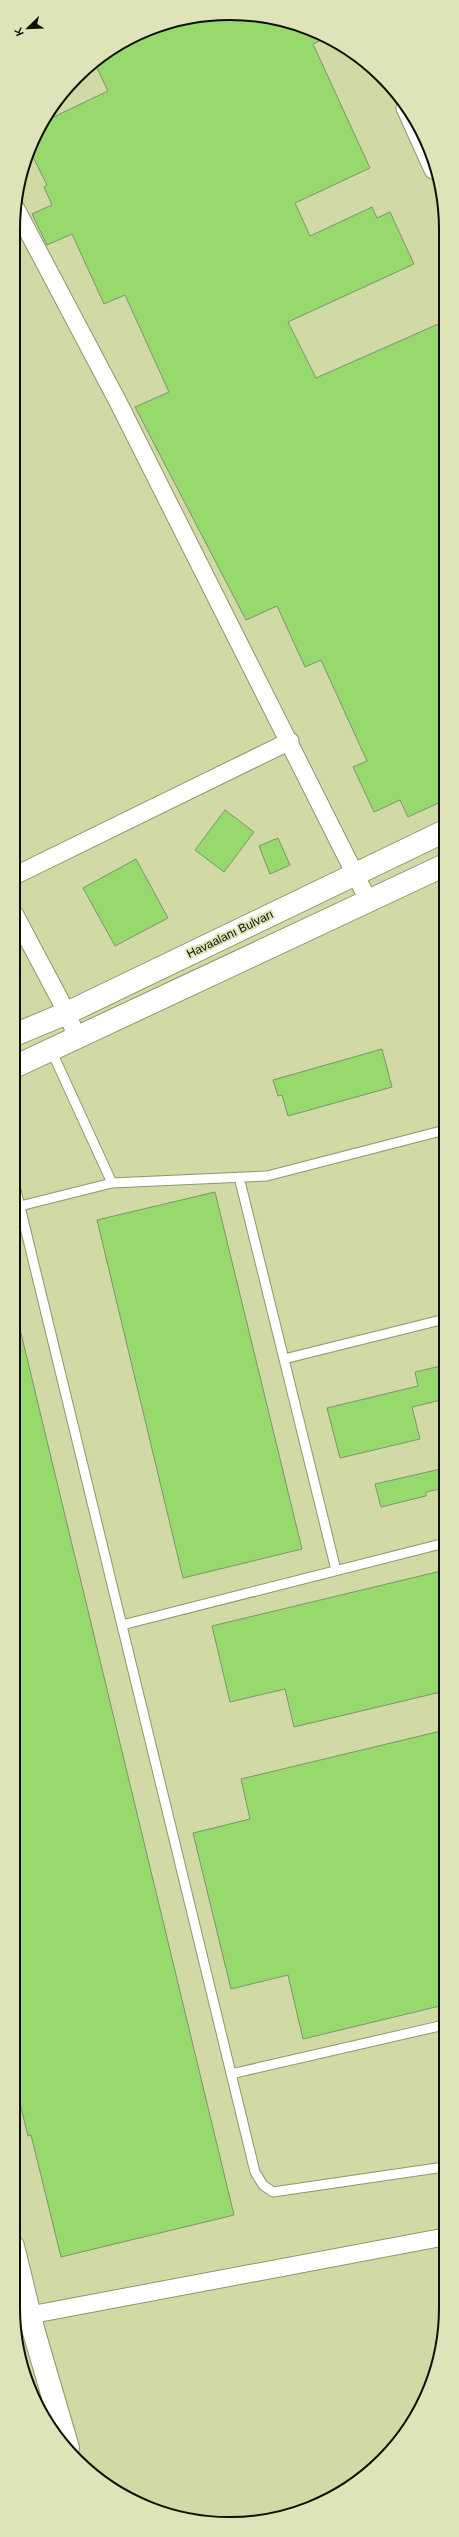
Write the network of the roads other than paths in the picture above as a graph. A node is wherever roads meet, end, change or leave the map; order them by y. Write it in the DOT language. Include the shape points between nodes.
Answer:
graph roads {
  1 [pos="20,216"];
  2 [pos="290,741"];
  3 [pos="439,834"];
  4 [pos="439,868"];
  5 [pos="20,873"];
  6 [pos="357,874"];
  7 [pos="368,900"];
  8 [pos="20,924"];
  9 [pos="67,1013"];
  10 [pos="39,1024"];
  11 [pos="20,1032"];
  12 [pos="77,1038"];
  13 [pos="51,1050"];
  14 [pos="20,1064"];
  15 [pos="439,1132"];
  16 [pos="239,1177"];
  17 [pos="112,1183"];
  18 [pos="20,1206"];
  19 [pos="439,1320"];
  20 [pos="284,1359"];
  21 [pos="439,1544"];
  22 [pos="336,1570"];
  23 [pos="122,1625"];
  24 [pos="439,2026"];
  25 [pos="231,2074"];
  26 [pos="439,2168"];
  27 [pos="439,2237"];
  28 [pos="20,2274"];
  29 [pos="30,2315"];
  30 [pos="65,2437"];
  1 -- 2 [label="street" via="117,400"];
  2 -- 5 [label="street"];
  2 -- 6 [label="street"];
  3 -- 6 [label="main road, Havaalanı Bulvarı"];
  4 -- 7 [label="main road"];
  6 -- 7 [label="street"];
  6 -- 9 [label="main road, Havaalanı Bulvarı"];
  7 -- 12 [label="main road"];
  8 -- 9 [label="street"];
  9 -- 10 [label="main road, Havaalanı Bulvarı"];
  9 -- 12 [label="street"];
  10 -- 11 [label="main road, Havaalanı Bulvarı"];
  10 -- 13 [label="main road"];
  12 -- 13 [label="main road"];
  13 -- 14 [label="main road"];
  13 -- 17 [label="lane"];
  15 -- 16 [label="lane" via="267,1176"];
  16 -- 17 [label="lane"];
  16 -- 20 [label="lane"];
  17 -- 18 [label="lane"];
  18 -- 23 [label="lane"];
  19 -- 20 [label="lane"];
  20 -- 22 [label="lane"];
  21 -- 22 [label="lane"];
  22 -- 23 [label="lane"];
  23 -- 25 [label="lane"];
  24 -- 25 [label="lane"];
  25 -- 26 [label="lane" via="255,2172 263,2185 273,2192"];
  27 -- 29 [label="street"];
  28 -- 29 [label="main road"];
  29 -- 30 [label="main road"];
}
